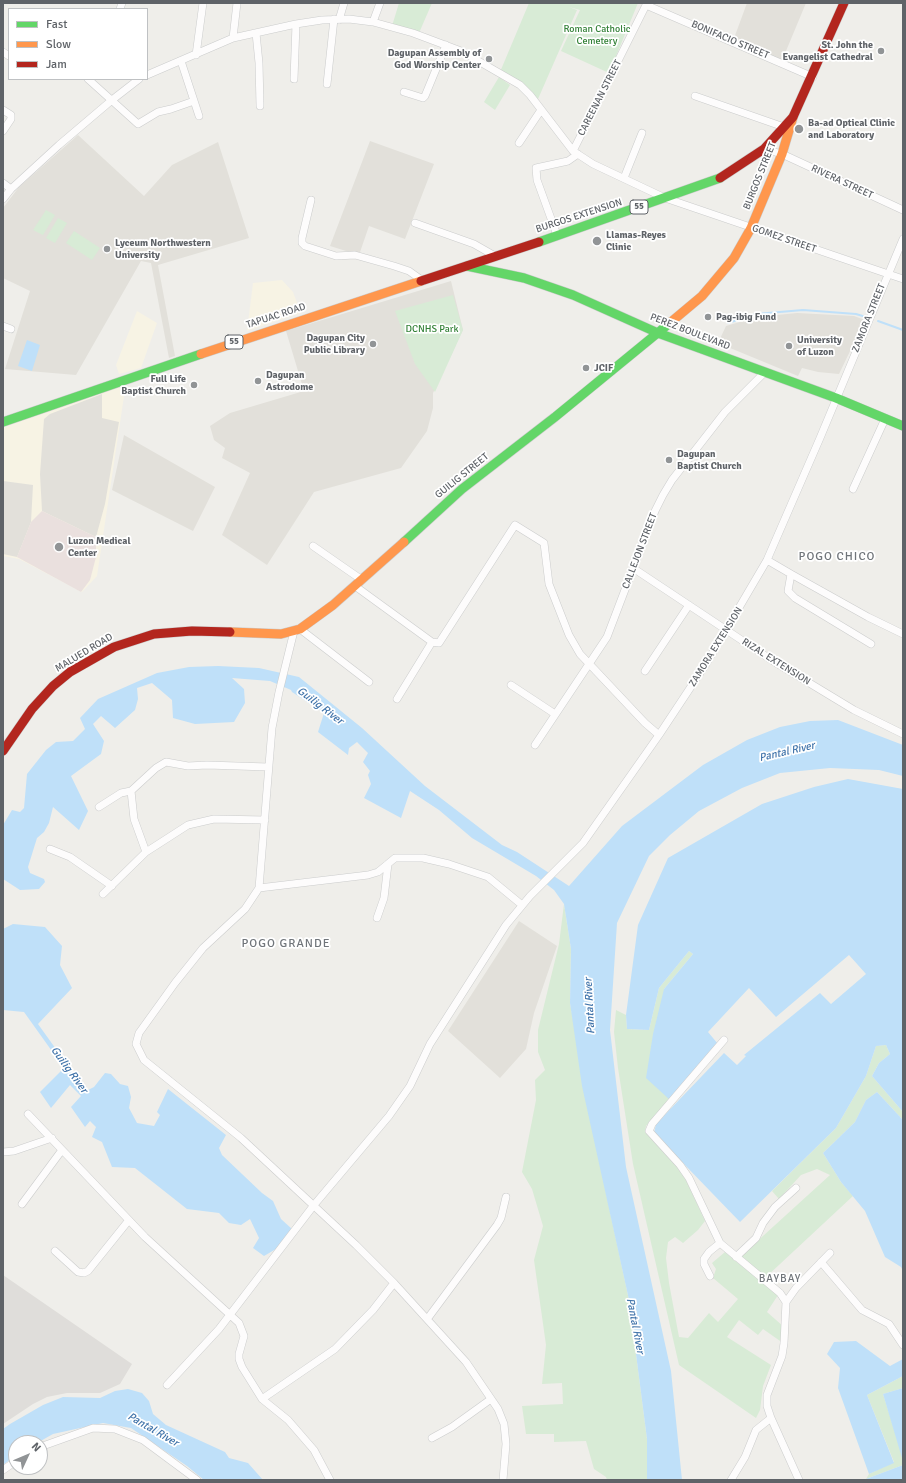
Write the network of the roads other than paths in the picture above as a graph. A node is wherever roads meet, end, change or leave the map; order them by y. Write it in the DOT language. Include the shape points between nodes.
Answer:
graph roads {
  1 [pos="203,3"];
  2 [pos="237,3"];
  3 [pos="344,3"];
  4 [pos="380,3"];
  5 [pos="844,3"];
  6 [pos="647,4"];
  7 [pos="336,20"];
  8 [pos="373,22"];
  9 [pos="296,24"];
  10 [pos="256,33"];
  11 [pos="233,38"];
  12 [pos="446,45"];
  13 [pos="196,55"];
  14 [pos="181,61"];
  15 [pos="148,75"];
  16 [pos="813,77"];
  17 [pos="89,80"];
  18 [pos="138,80"];
  19 [pos="294,80"];
  20 [pos="327,84"];
  21 [pos="404,92"];
  22 [pos="695,96"];
  23 [pos="112,100"];
  24 [pos="194,101"];
  25 [pos="260,106"];
  26 [pos="3,110"];
  27 [pos="541,110"];
  28 [pos="198,116"];
  29 [pos="793,117"];
  30 [pos="784,127"];
  31 [pos="3,131"];
  32 [pos="642,133"];
  33 [pos="519,143"];
  34 [pos="764,149"];
  35 [pos="575,152"];
  36 [pos="782,154"];
  37 [pos="624,178"];
  38 [pos="3,183"];
  39 [pos="11,189"];
  40 [pos="665,198"];
  41 [pos="3,199"];
  42 [pos="311,200"];
  43 [pos="903,210"];
  44 [pos="415,223"];
  45 [pos="751,228"];
  46 [pos="557,235"];
  47 [pos="903,239"];
  48 [pos="494,256"];
  49 [pos="467,266"];
  50 [pos="888,273"];
  51 [pos="903,279"];
  52 [pos="423,281"];
  53 [pos="3,326"];
  54 [pos="11,329"];
  55 [pos="658,333"];
  56 [pos="765,372"];
  57 [pos="836,398"];
  58 [pos="885,419"];
  59 [pos="3,422"];
  60 [pos="903,426"];
  61 [pos="853,489"];
  62 [pos="313,546"];
  63 [pos="767,560"];
  64 [pos="633,568"];
  65 [pos="791,574"];
  66 [pos="362,580"];
  67 [pos="355,586"];
  68 [pos="689,605"];
  69 [pos="297,630"];
  70 [pos="726,630"];
  71 [pos="281,634"];
  72 [pos="903,634"];
  73 [pos="432,642"];
  74 [pos="871,644"];
  75 [pos="590,665"];
  76 [pos="645,671"];
  77 [pos="369,682"];
  78 [pos="511,685"];
  79 [pos="397,699"];
  80 [pos="555,714"];
  81 [pos="903,734"];
  82 [pos="659,735"];
  83 [pos="535,745"];
  84 [pos="3,750"];
  85 [pos="268,767"];
  86 [pos="131,791"];
  87 [pos="99,807"];
  88 [pos="265,820"];
  89 [pos="50,849"];
  90 [pos="146,852"];
  91 [pos="388,864"];
  92 [pos="112,886"];
  93 [pos="259,888"];
  94 [pos="103,894"];
  95 [pos="522,905"];
  96 [pos="377,918"];
  97 [pos="724,1040"];
  98 [pos="28,1114"];
  99 [pos="52,1138"];
  100 [pos="62,1150"];
  101 [pos="3,1152"];
  102 [pos="796,1188"];
  103 [pos="506,1197"];
  104 [pos="22,1204"];
  105 [pos="314,1205"];
  106 [pos="129,1220"];
  107 [pos="720,1243"];
  108 [pos="55,1251"];
  109 [pos="830,1253"];
  110 [pos="736,1257"];
  111 [pos="821,1262"];
  112 [pos="710,1276"];
  113 [pos="394,1283"];
  114 [pos="786,1302"];
  115 [pos="230,1315"];
  116 [pos="428,1318"];
  117 [pos="903,1345"];
  118 [pos="167,1385"];
  119 [pos="262,1399"];
  120 [pos="492,1399"];
  121 [pos="770,1418"];
  122 [pos="432,1438"];
  123 [pos="48,1444"];
  124 [pos="197,1480"];
  125 [pos="330,1480"];
  126 [pos="503,1480"];
  127 [pos="731,1480"];
  128 [pos="799,1480"];
  1 -- 13 [label="street"];
  2 -- 11 [label="street"];
  3 -- 7 [label="street"];
  4 -- 8 [label="street"];
  5 -- 16 [label="main road, BURGOS STREET / 55"];
  6 -- 16 [label="street, BONIFACIO STREET"];
  6 -- 35 [label="street, CAREENAN STREET"];
  7 -- 8 [label="street, GOMEZ STREET"];
  7 -- 9 [label="street, GOMEZ STREET"];
  7 -- 20 [label="street"];
  8 -- 12 [label="street, GOMEZ STREET"];
  9 -- 10 [label="street, GOMEZ STREET"];
  9 -- 19 [label="street"];
  10 -- 11 [label="street, GOMEZ STREET"];
  10 -- 25 [label="street"];
  11 -- 13 [label="street, GOMEZ STREET"];
  12 -- 21 [label="street" via="425,96 423,98"];
  12 -- 27 [label="street, GOMEZ STREET" via="520,85"];
  13 -- 14 [label="street, GOMEZ STREET"];
  14 -- 15 [label="street, GOMEZ STREET"];
  14 -- 24 [label="street"];
  16 -- 29 [label="main road, BURGOS STREET / 55"];
  17 -- 23 [label="street"];
  18 -- 23 [label="street"];
  22 -- 30 [label="street"];
  23 -- 24 [label="street" via="138,124 158,112"];
  23 -- 39 [label="street"];
  24 -- 28 [label="street"];
  26 -- 31 [label="street" via="11,116"];
  27 -- 33 [label="street"];
  27 -- 35 [label="street, GOMEZ STREET"];
  29 -- 30 [label="main road, BURGOS EXTENSION / 55"];
  29 -- 36 [label="main road, BURGOS STREET"];
  30 -- 34 [label="main road, BURGOS EXTENSION / 55"];
  32 -- 37 [label="street"];
  34 -- 36 [label="street, RIVERA STREET"];
  34 -- 40 [label="main road, BURGOS EXTENSION / 55" via="716,180"];
  35 -- 37 [label="street, GOMEZ STREET" via="593,164"];
  35 -- 46 [label="street" via="568,162 536,168 537,180"];
  36 -- 43 [label="street, RIVERA STREET"];
  36 -- 45 [label="main road, BURGOS STREET"];
  37 -- 40 [label="street, GOMEZ STREET"];
  38 -- 39 [label="street"];
  39 -- 41 [label="street"];
  40 -- 45 [label="street, GOMEZ STREET"];
  40 -- 46 [label="main road, BURGOS EXTENSION / 55"];
  42 -- 52 [label="street" via="302,238 305,246 336,256 355,255 394,266 409,271"];
  44 -- 48 [label="street" via="474,244"];
  45 -- 50 [label="street, GOMEZ STREET"];
  45 -- 55 [label="main road, BURGOS STREET" via="734,258 716,281"];
  46 -- 48 [label="main road, BURGOS EXTENSION / 55"];
  47 -- 50 [label="street, ZAMORA STREET"];
  48 -- 49 [label="main road, BURGOS EXTENSION / 55"];
  49 -- 52 [label="main road, TAPUAC ROAD / 55"];
  49 -- 55 [label="main road, PEREZ BOULEVARD" via="521,278 551,288"];
  50 -- 51 [label="street, GOMEZ STREET"];
  50 -- 57 [label="street, ZAMORA STREET"];
  52 -- 59 [label="main road, TAPUAC ROAD / 55" via="263,332"];
  53 -- 54 [label="street"];
  55 -- 56 [label="main road, PEREZ BOULEVARD"];
  55 -- 66 [label="main road, GUILIG STREET" via="555,417 480,473"];
  56 -- 57 [label="main road, PEREZ BOULEVARD"];
  56 -- 64 [label="street, CALLEJON STREET" via="725,412 672,480 655,511"];
  57 -- 58 [label="main road, PEREZ BOULEVARD"];
  57 -- 63 [label="street, ZAMORA EXTENSION"];
  58 -- 60 [label="main road, PEREZ BOULEVARD"];
  58 -- 61 [label="street"];
  62 -- 66 [label="street"];
  63 -- 65 [label="street"];
  63 -- 70 [label="street, ZAMORA EXTENSION"];
  64 -- 68 [label="street, RIZAL EXTENSION"];
  64 -- 75 [label="street, CALLEJON STREET" via="607,637"];
  65 -- 72 [label="street"];
  65 -- 74 [label="street" via="787,588 791,594"];
  66 -- 67 [label="main road, GUILIG STREET"];
  67 -- 69 [label="main road, GUILIG STREET" via="314,620"];
  67 -- 73 [label="street"];
  68 -- 70 [label="street, RIZAL EXTENSION"];
  68 -- 76 [label="street"];
  69 -- 71 [label="main road, GUILIG STREET"];
  69 -- 77 [label="street"];
  69 -- 85 [label="street" via="279,692"];
  70 -- 81 [label="street, RIZAL EXTENSION" via="854,710"];
  70 -- 82 [label="street, ZAMORA EXTENSION"];
  71 -- 84 [label="main road, MALUED ROAD" via="192,631 154,634 125,642 70,672 53,686 32,709"];
  73 -- 75 [label="street" via="436,644 442,641 515,525 544,543 549,584 561,617 572,642"];
  73 -- 79 [label="street"];
  75 -- 80 [label="street, CALLEJON STREET"];
  75 -- 82 [label="street"];
  78 -- 80 [label="street"];
  80 -- 83 [label="street, CALLEJON STREET"];
  82 -- 95 [label="street, ZAMORA EXTENSION" via="583,843"];
  85 -- 86 [label="street" via="188,766 166,762"];
  85 -- 88 [label="street"];
  86 -- 87 [label="street" via="121,793"];
  86 -- 90 [label="street" via="134,819"];
  88 -- 90 [label="street" via="222,818 202,821 182,829"];
  88 -- 93 [label="street"];
  89 -- 92 [label="street" via="70,857"];
  90 -- 92 [label="street"];
  91 -- 93 [label="street" via="378,872 368,875"];
  91 -- 95 [label="street" via="395,858 424,858 471,870 488,877"];
  91 -- 96 [label="street" via="384,898"];
  92 -- 94 [label="street"];
  93 -- 105 [label="street" via="245,909 203,948 138,1032 136,1044 144,1060 241,1138"];
  95 -- 105 [label="street, ZAMORA EXTENSION" via="506,925 434,1038 410,1086 357,1155"];
  97 -- 107 [label="street" via="649,1128 650,1133 689,1178"];
  98 -- 99 [label="street"];
  99 -- 100 [label="street"];
  99 -- 101 [label="street" via="14,1151"];
  100 -- 104 [label="street"];
  100 -- 106 [label="street"];
  102 -- 110 [label="street" via="775,1207 756,1238"];
  103 -- 116 [label="street" via="497,1225"];
  105 -- 113 [label="street"];
  105 -- 115 [label="street, ZAMORA EXTENSION"];
  106 -- 108 [label="street" via="84,1273 78,1272"];
  106 -- 115 [label="street"];
  107 -- 110 [label="street"];
  107 -- 112 [label="street" via="704,1259"];
  109 -- 111 [label="street"];
  110 -- 114 [label="street" via="780,1293"];
  111 -- 114 [label="street"];
  111 -- 117 [label="street" via="862,1310 889,1324"];
  113 -- 116 [label="street"];
  113 -- 119 [label="street" via="358,1327 335,1349"];
  114 -- 121 [label="street" via="782,1356 767,1395"];
  115 -- 118 [label="street, ZAMORA EXTENSION"];
  115 -- 119 [label="street" via="244,1331 239,1354 240,1363"];
  116 -- 120 [label="street" via="466,1362"];
  119 -- 125 [label="street" via="298,1430 314,1450"];
  120 -- 122 [label="street"];
  120 -- 126 [label="street" via="506,1430"];
  121 -- 127 [label="street" via="756,1430"];
  121 -- 128 [label="street"];
  123 -- 124 [label="street" via="93,1428 116,1429 143,1440"];
}
